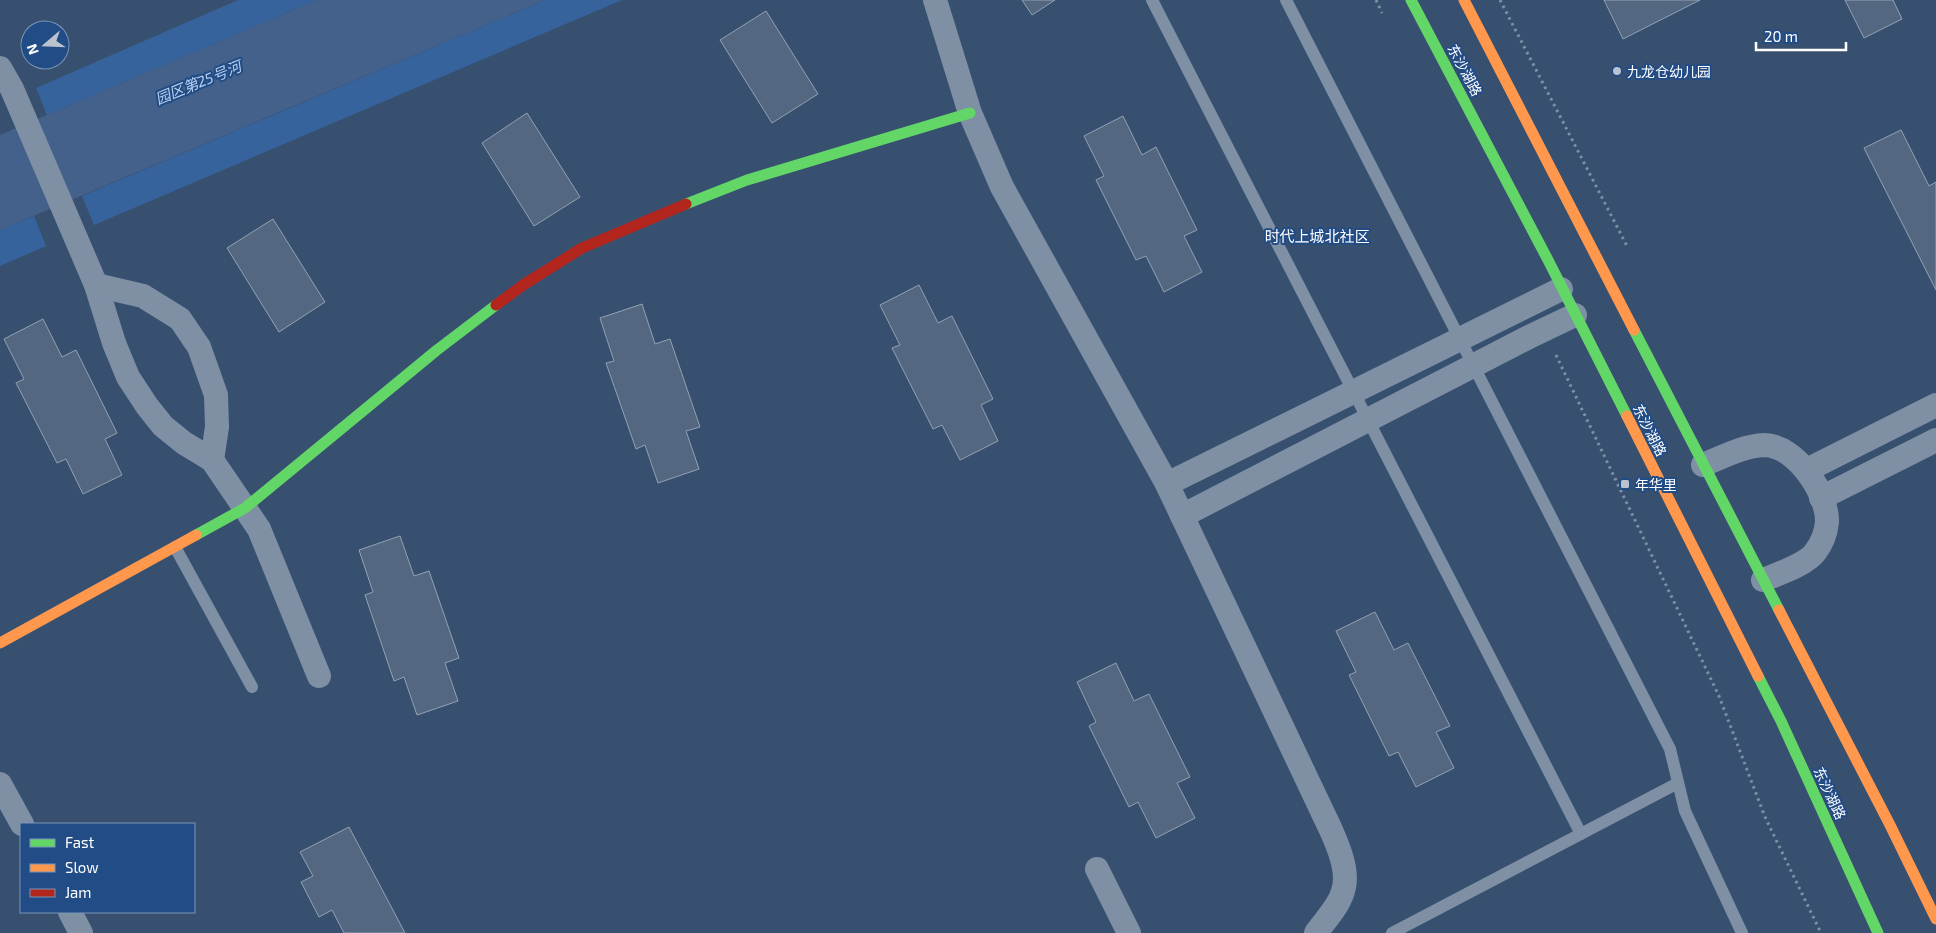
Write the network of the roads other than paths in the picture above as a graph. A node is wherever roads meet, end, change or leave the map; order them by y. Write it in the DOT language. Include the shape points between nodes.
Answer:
graph roads {
  1 [pos="935,0"];
  2 [pos="1152,0"];
  3 [pos="1286,0"];
  4 [pos="1411,0"];
  5 [pos="1464,0"];
  6 [pos="0,68"];
  7 [pos="970,113"];
  8 [pos="96,285"];
  9 [pos="1561,289"];
  10 [pos="1574,315"];
  11 [pos="1461,338"];
  12 [pos="1474,365"];
  13 [pos="1354,392"];
  14 [pos="1936,404"];
  15 [pos="1368,420"];
  16 [pos="1936,440"];
  17 [pos="212,460"];
  18 [pos="1703,465"];
  19 [pos="1807,470"];
  20 [pos="1167,484"];
  21 [pos="1821,498"];
  22 [pos="245,508"];
  23 [pos="1182,516"];
  24 [pos="175,546"];
  25 [pos="1763,580"];
  26 [pos="0,643"];
  27 [pos="319,676"];
  28 [pos="252,687"];
  29 [pos="1678,783"];
  30 [pos="0,784"];
  31 [pos="21,823"];
  32 [pos="1581,834"];
  33 [pos="1097,869"];
  34 [pos="71,913"];
  35 [pos="1936,919"];
  36 [pos="81,933"];
  37 [pos="1129,933"];
  38 [pos="1316,933"];
  39 [pos="1392,933"];
  40 [pos="1742,933"];
  41 [pos="1878,933"];
  1 -- 7 [label="street"];
  2 -- 13 [label="lane"];
  3 -- 11 [label="lane"];
  4 -- 9 [label="main road, 东沙湖路"];
  5 -- 18 [label="main road"];
  6 -- 8 [label="street"];
  7 -- 20 [label="street" via="1002,187"];
  7 -- 22 [label="main road" via="747,180 582,248 523,285 437,350"];
  8 -- 17 [label="street" via="128,377 147,406 163,426"];
  8 -- 17 [label="street" via="143,296 180,319 199,347 216,395 217,427"];
  9 -- 10 [label="main road, 东沙湖路"];
  9 -- 11 [label="street"];
  10 -- 12 [label="street"];
  10 -- 41 [label="main road, 东沙湖路" via="1781,721"];
  11 -- 12 [label="lane"];
  11 -- 13 [label="street"];
  12 -- 15 [label="street"];
  12 -- 29 [label="lane" via="1670,749"];
  13 -- 15 [label="lane"];
  13 -- 20 [label="street"];
  14 -- 19 [label="street"];
  15 -- 23 [label="street"];
  15 -- 32 [label="lane"];
  16 -- 21 [label="street"];
  17 -- 22 [label="street"];
  18 -- 19 [label="street" via="1744,448 1766,445 1790,454"];
  18 -- 25 [label="main road"];
  19 -- 21 [label="street"];
  20 -- 23 [label="street"];
  21 -- 25 [label="street" via="1827,522 1815,553"];
  22 -- 24 [label="main road"];
  22 -- 27 [label="street" via="259,529"];
  23 -- 38 [label="street" via="1342,856 1344,886 1336,906"];
  24 -- 26 [label="main road"];
  24 -- 28 [label="lane"];
  25 -- 35 [label="main road"];
  29 -- 32 [label="lane"];
  29 -- 40 [label="lane" via="1685,811"];
  30 -- 31 [label="street"];
  32 -- 39 [label="lane"];
  33 -- 37 [label="street"];
  34 -- 36 [label="street"];
}
